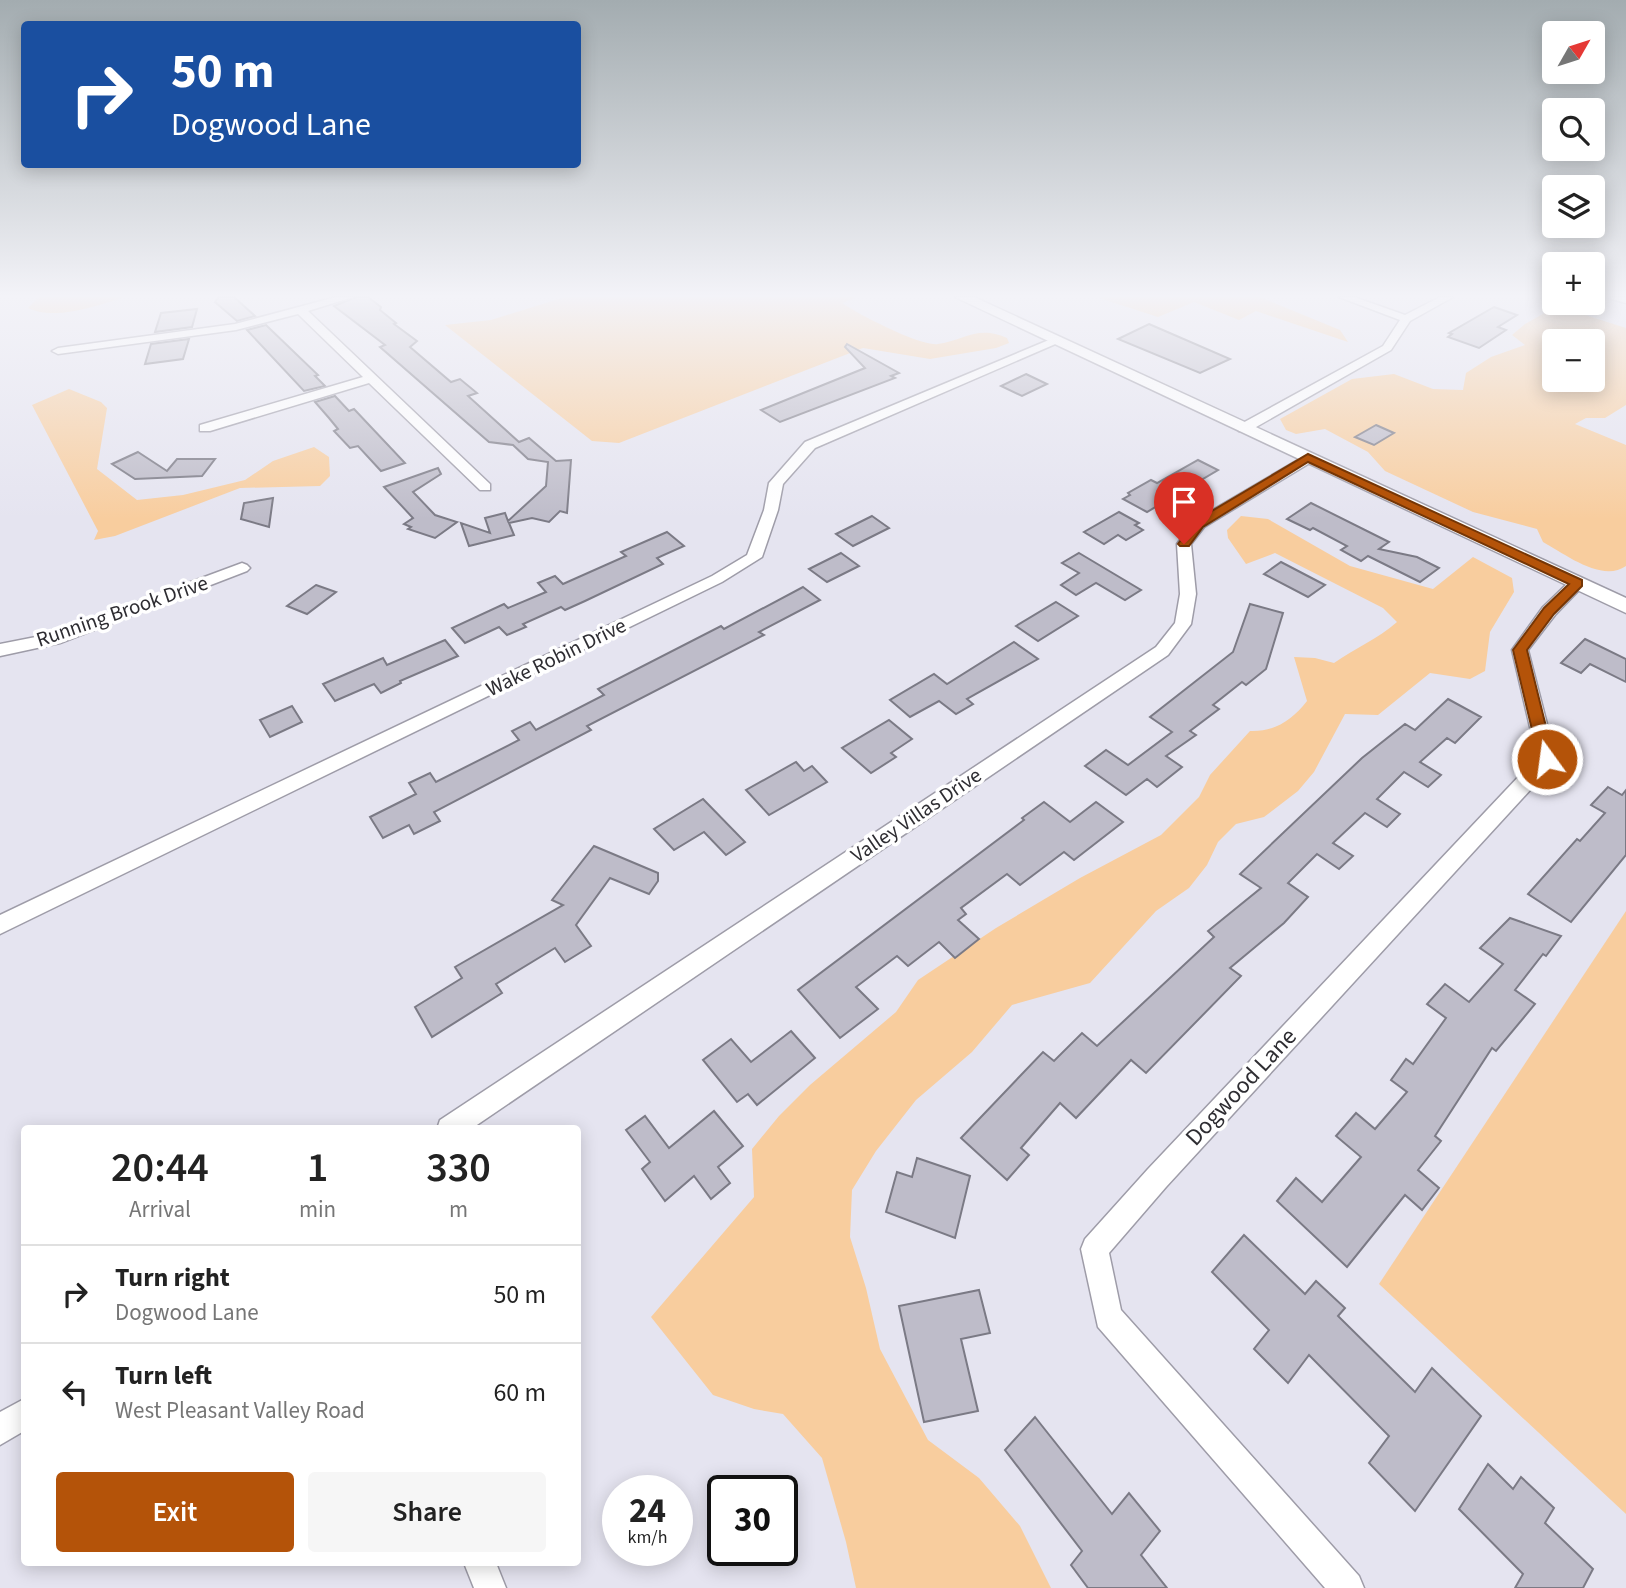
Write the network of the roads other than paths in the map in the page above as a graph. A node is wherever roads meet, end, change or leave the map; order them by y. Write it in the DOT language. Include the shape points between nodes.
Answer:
graph roads {
  1 [pos="364,371"];
  2 [pos="983,371"];
  3 [pos="1122,371"];
  4 [pos="1346,371"];
  5 [pos="371,378"];
  6 [pos="205,428"];
  7 [pos="1244,428"];
  8 [pos="1308,458"];
  9 [pos="485,486"];
  10 [pos="242,568"];
  11 [pos="1577,583"];
  12 [pos="1626,606"];
  13 [pos="0,650"];
  14 [pos="0,925"];
  15 [pos="455,1125"];
  16 [pos="21,1416"];
  17 [pos="0,1430"];
  18 [pos="481,1566"];
  19 [pos="490,1588"];
  20 [pos="1347,1588"];
  1 -- 5 [label="street"];
  2 -- 14 [label="street, Wake Robin Drive" via="810,445 776,483 754,557 717,579"];
  3 -- 7 [label="main road"];
  4 -- 7 [label="street"];
  5 -- 6 [label="street"];
  5 -- 9 [label="street"];
  7 -- 8 [label="main road"];
  8 -- 11 [label="main road"];
  8 -- 15 [label="street, Valley Villas Drive" via="1199,524 1184,544 1188,594 1183,624 1161,651"];
  10 -- 13 [label="street, Running Brook Drive" via="54,639"];
  11 -- 12 [label="main road"];
  11 -- 20 [label="street, Dogwood Lane" via="1520,650 1547,759 1095,1249 1108,1317"];
  16 -- 17 [label="street"];
  18 -- 19 [label="street"];
}
